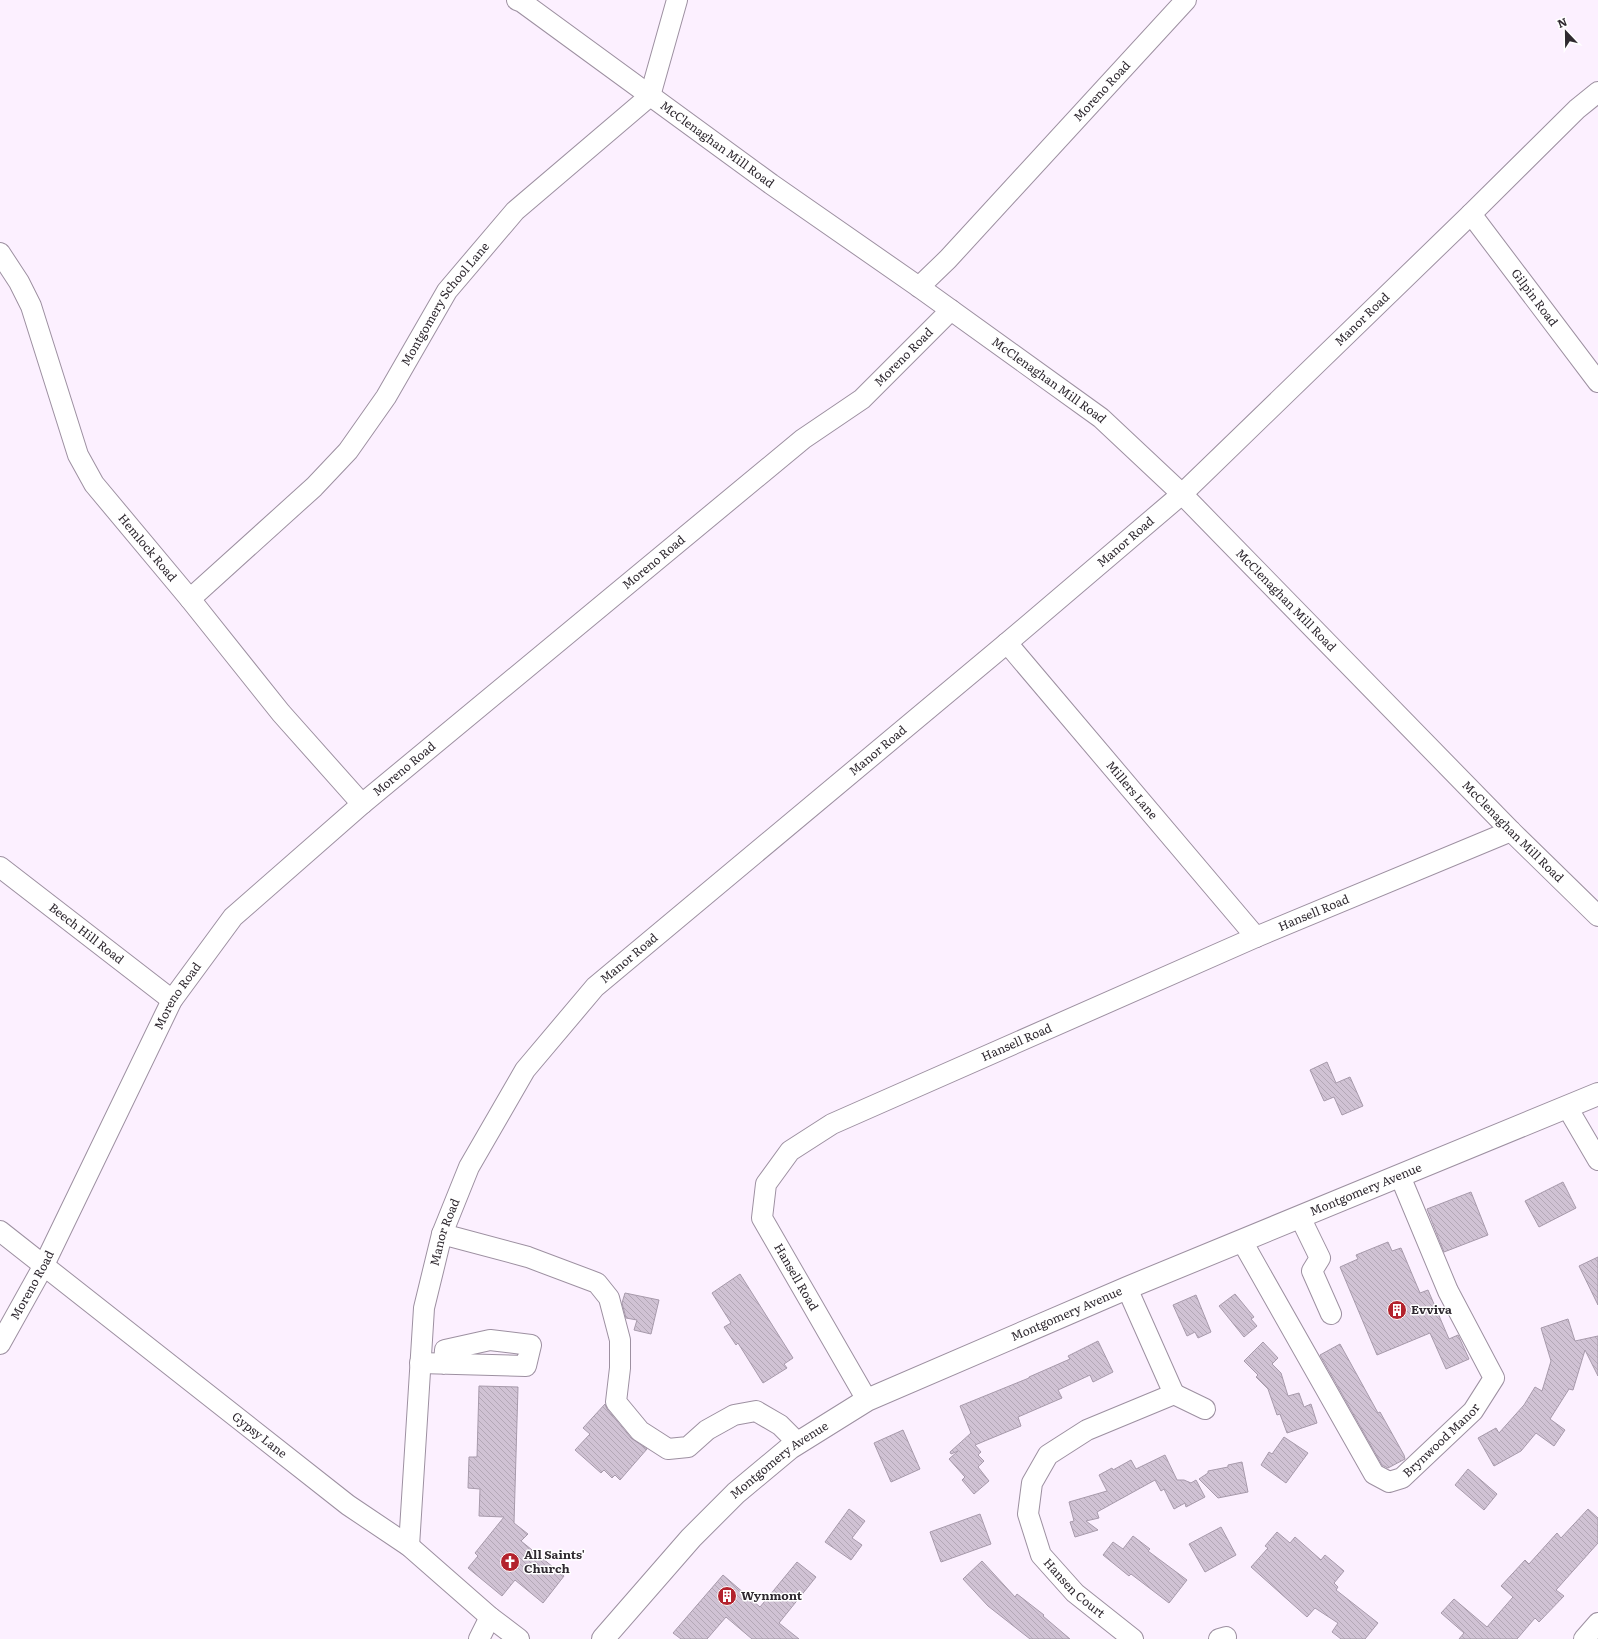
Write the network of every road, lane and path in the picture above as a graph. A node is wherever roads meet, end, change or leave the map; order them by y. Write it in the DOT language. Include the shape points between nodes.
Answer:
graph roads {
  1 [pos="517,0"];
  2 [pos="678,0"];
  3 [pos="1186,0"];
  4 [pos="1598,92"];
  5 [pos="650,96"];
  6 [pos="1471,214"];
  7 [pos="0,253"];
  8 [pos="919,287"];
  9 [pos="951,310"];
  10 [pos="1598,382"];
  11 [pos="1182,494"];
  12 [pos="190,599"];
  13 [pos="1007,643"];
  14 [pos="362,804"];
  15 [pos="1511,831"];
  16 [pos="0,867"];
  17 [pos="1598,916"];
  18 [pos="1256,937"];
  19 [pos="172,1000"];
  20 [pos="1598,1094"];
  21 [pos="1567,1107"];
  22 [pos="1598,1160"];
  23 [pos="1400,1176"];
  24 [pos="1300,1218"];
  25 [pos="0,1231"];
  26 [pos="442,1234"];
  27 [pos="1242,1241"];
  28 [pos="44,1265"];
  29 [pos="1127,1288"];
  30 [pos="1331,1314"];
  31 [pos="0,1344"];
  32 [pos="420,1363"];
  33 [pos="444,1364"];
  34 [pos="1174,1394"];
  35 [pos="867,1400"];
  36 [pos="1205,1409"];
  37 [pos="798,1443"];
  38 [pos="409,1546"];
  39 [pos="490,1617"];
  40 [pos="1598,1623"];
  41 [pos="479,1639"];
  42 [pos="519,1639"];
  43 [pos="604,1639"];
  44 [pos="1133,1639"];
  45 [pos="1584,1639"];
  1 -- 5 [label="street, McClenaghan Mill Road"];
  2 -- 5 [label="street"];
  3 -- 8 [label="street, Moreno Road" via="948,259"];
  4 -- 6 [label="street, Manor Road" via="1577,109"];
  5 -- 8 [label="street, McClenaghan Mill Road"];
  5 -- 12 [label="street, Montgomery School Lane" via="516,211 447,291 386,397 348,451 314,487"];
  6 -- 10 [label="street, Gilpin Road"];
  6 -- 11 [label="street, Manor Road"];
  7 -- 12 [label="street, Hemlock Road" via="32,306 78,455 94,484"];
  8 -- 9 [label="street, McClenaghan Mill Road"];
  9 -- 11 [label="street, McClenaghan Mill Road" via="1100,418"];
  9 -- 14 [label="street, Moreno Road" via="862,399 803,439"];
  11 -- 13 [label="street, Manor Road"];
  11 -- 15 [label="street, McClenaghan Mill Road"];
  12 -- 14 [label="street, Hemlock Road" via="281,712"];
  13 -- 18 [label="street, Millers Lane"];
  13 -- 26 [label="street, Manor Road" via="596,987 525,1070 469,1167"];
  14 -- 19 [label="street, Moreno Road" via="233,917"];
  15 -- 17 [label="street, McClenaghan Mill Road"];
  15 -- 18 [label="street, Hansell Road"];
  16 -- 19 [label="street, Beech Hill Road"];
  18 -- 35 [label="street, Hansell Road" via="832,1124 790,1152 766,1184 762,1218"];
  19 -- 28 [label="street, Moreno Road"];
  20 -- 21 [label="main road, Montgomery Avenue"];
  21 -- 22 [label="street"];
  21 -- 23 [label="main road, Montgomery Avenue"];
  23 -- 24 [label="main road, Montgomery Avenue"];
  23 -- 27 [label="street, Brynwood Manor" via="1448,1291 1494,1378 1473,1411 1402,1478 1389,1482 1374,1474"];
  24 -- 27 [label="main road, Montgomery Avenue"];
  24 -- 30 [label="street" via="1320,1258 1312,1271"];
  25 -- 28 [label="street, Gypsy Lane"];
  26 -- 32 [label="street, Manor Road" via="424,1308"];
  26 -- 37 [label="street" via="528,1257 597,1283 609,1298 620,1340 616,1402 640,1431 668,1449 688,1447 707,1430 734,1415 756,1410 780,1425"];
  27 -- 29 [label="main road, Montgomery Avenue"];
  28 -- 31 [label="street, Moreno Road"];
  28 -- 38 [label="street, Gypsy Lane" via="348,1504"];
  29 -- 34 [label="street"];
  29 -- 35 [label="main road, Montgomery Avenue"];
  32 -- 33 [label="street"];
  32 -- 38 [label="street, Manor Road"];
  34 -- 36 [label="street"];
  34 -- 44 [label="street, Hansen Court" via="1087,1430 1048,1455 1032,1483 1028,1514 1042,1554 1075,1592"];
  35 -- 37 [label="main road, Montgomery Avenue"];
  37 -- 43 [label="main road, Montgomery Avenue" via="736,1493 691,1538"];
  38 -- 39 [label="street, Gypsy Lane"];
  39 -- 41 [label="street"];
  39 -- 42 [label="street, Gypsy Lane"];
  40 -- 45 [label="street"];
}
